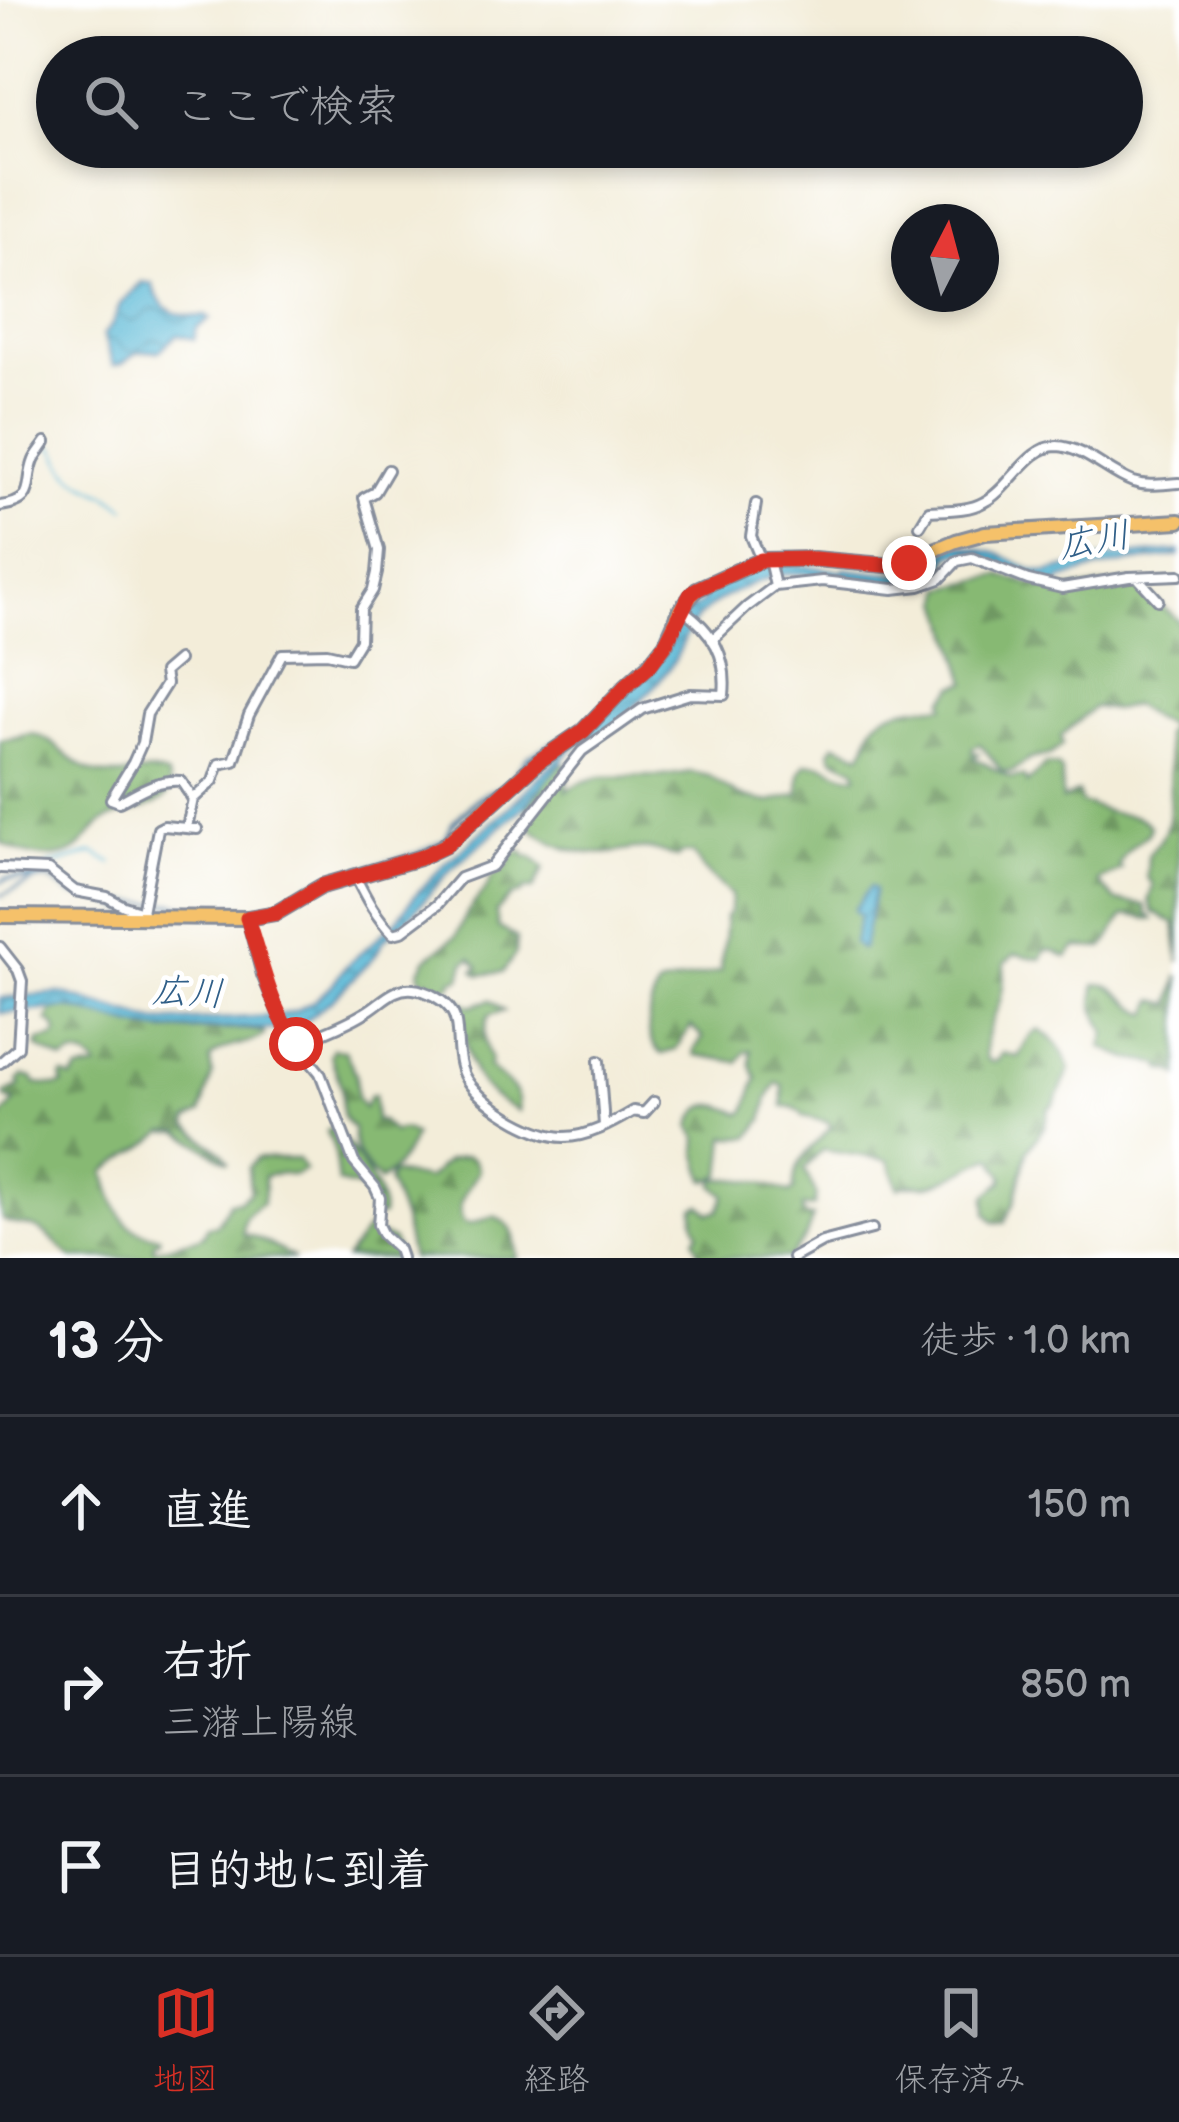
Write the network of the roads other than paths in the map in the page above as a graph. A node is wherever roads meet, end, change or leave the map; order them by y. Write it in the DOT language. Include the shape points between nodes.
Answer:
graph roads {
  1 [pos="46,442"];
  2 [pos="388,470"];
  3 [pos="1179,483"];
  4 [pos="756,504"];
  5 [pos="0,506"];
  6 [pos="1179,521"];
  7 [pos="920,526"];
  8 [pos="767,562"];
  9 [pos="1179,575"];
  10 [pos="1137,577"];
  11 [pos="774,582"];
  12 [pos="1158,600"];
  13 [pos="683,610"];
  14 [pos="712,640"];
  15 [pos="178,660"];
  16 [pos="193,799"];
  17 [pos="0,868"];
  18 [pos="355,876"];
  19 [pos="143,910"];
  20 [pos="0,916"];
  21 [pos="247,918"];
  22 [pos="0,947"];
  23 [pos="296,1044"];
  24 [pos="599,1061"];
  25 [pos="0,1064"];
  26 [pos="654,1102"];
  27 [pos="604,1125"];
  28 [pos="872,1228"];
  29 [pos="401,1258"];
  30 [pos="793,1258"];
  1 -- 5 [label="street" via="24,497"];
  2 -- 16 [label="street" via="364,498 379,550 350,658 282,654 234,760 219,764"];
  3 -- 7 [label="street" via="1130,482 1059,446 1031,457 984,502 929,511"];
  4 -- 8 [label="street" via="751,536"];
  6 -- 8 [label="main road" via="985,533 896,566"];
  8 -- 11 [label="street"];
  8 -- 13 [label="main road" via="697,589"];
  9 -- 10 [label="street"];
  10 -- 11 [label="street" via="1063,587 972,558 920,586"];
  10 -- 12 [label="street"];
  11 -- 14 [label="street"];
  13 -- 14 [label="street"];
  13 -- 18 [label="main road" via="649,666 445,846"];
  14 -- 18 [label="street" via="727,674 724,695 689,694 642,709 582,752 492,866 460,878 401,932 389,930"];
  15 -- 16 [label="street" via="164,674 134,763 111,799 166,780 181,781"];
  16 -- 19 [label="street" via="192,828 158,829"];
  17 -- 19 [label="street" via="48,870 75,891"];
  18 -- 21 [label="main road"];
  19 -- 20 [label="main road"];
  19 -- 21 [label="main road"];
  21 -- 23 [label="street" via="262,975"];
  22 -- 25 [label="street" via="19,970 23,994 18,1047"];
  23 -- 27 [label="street" via="399,989 416,989 452,1011 466,1081 492,1107 555,1136"];
  23 -- 29 [label="street" via="320,1072 354,1162 380,1198 378,1225"];
  24 -- 27 [label="street"];
  26 -- 27 [label="street"];
  28 -- 30 [label="street"];
}
